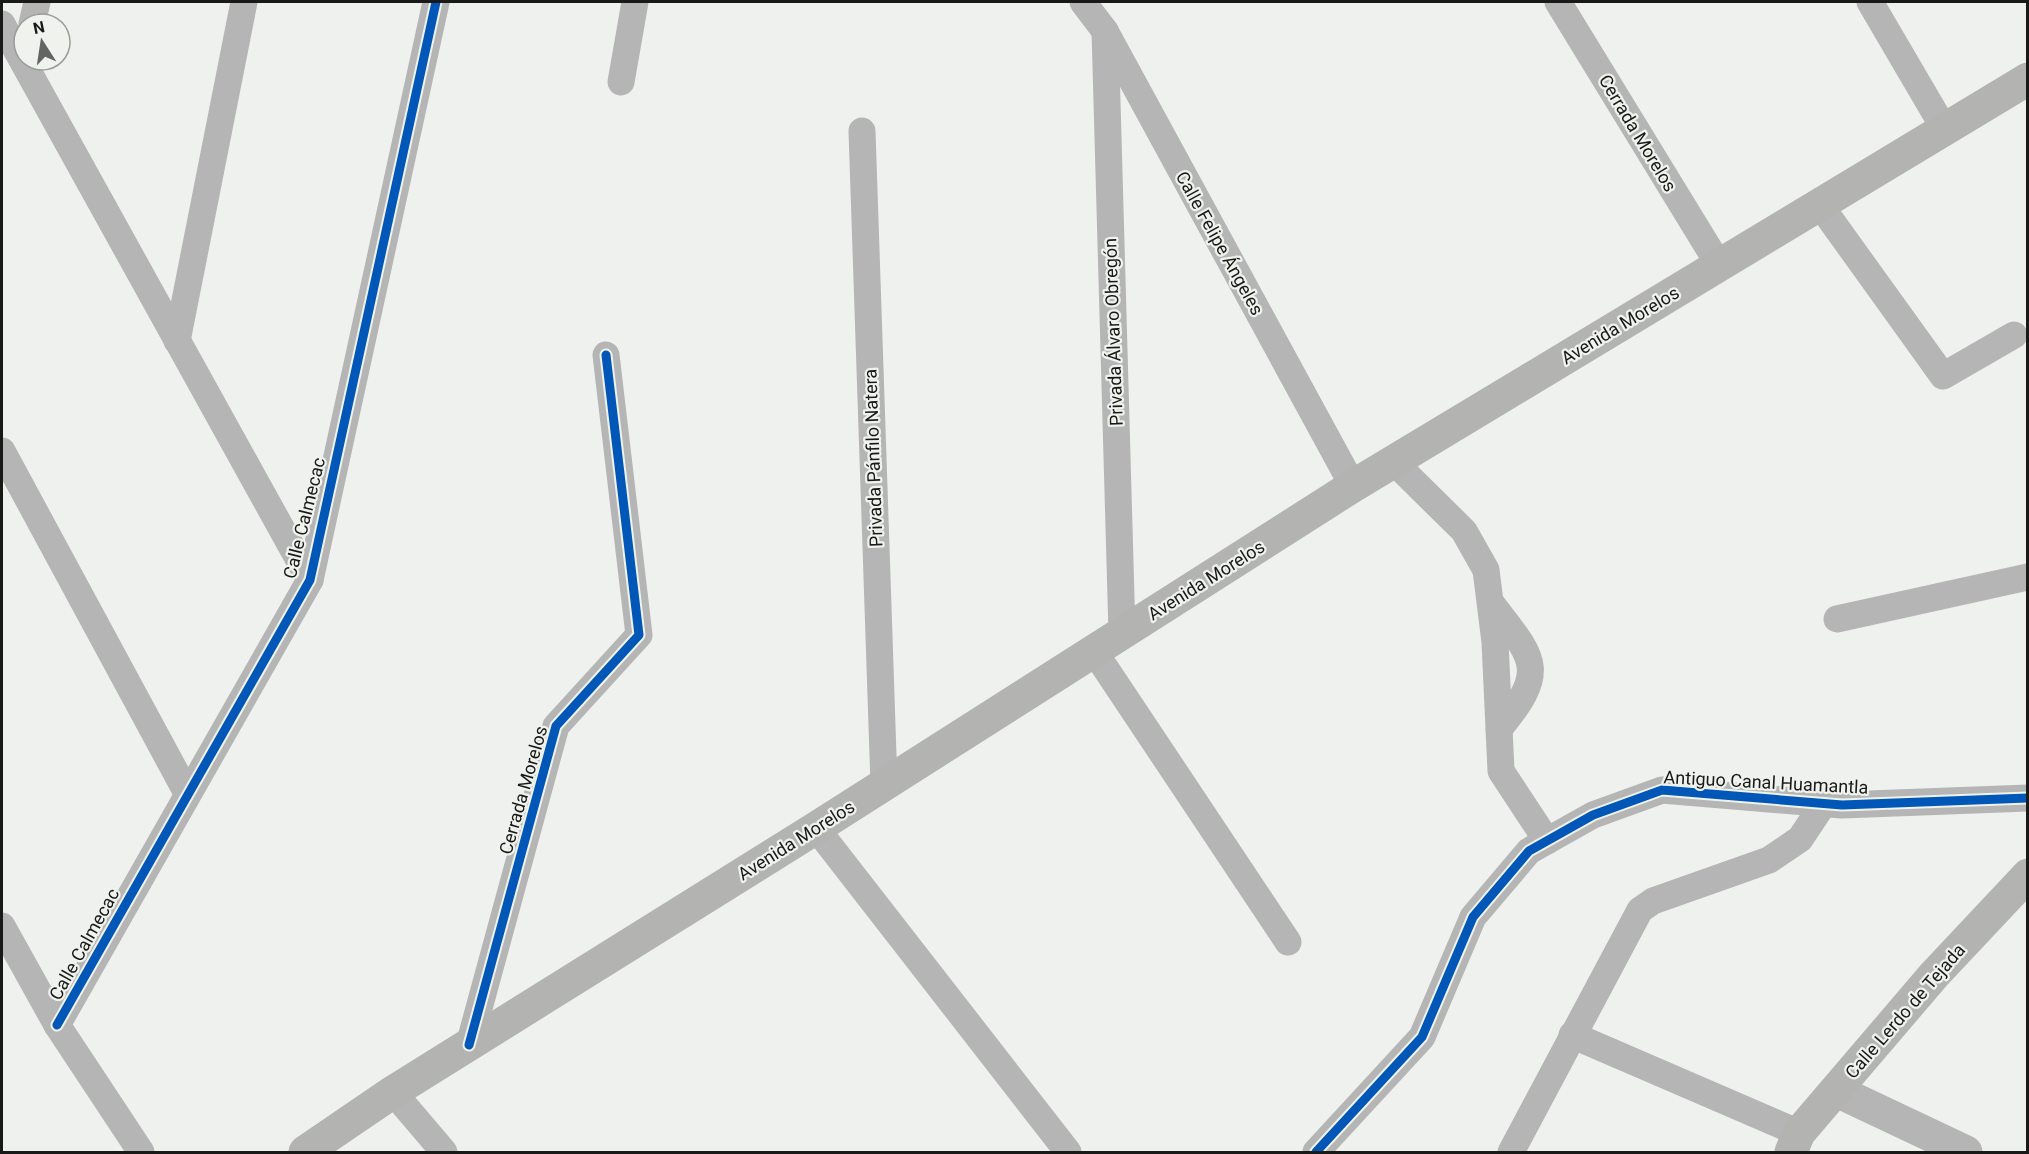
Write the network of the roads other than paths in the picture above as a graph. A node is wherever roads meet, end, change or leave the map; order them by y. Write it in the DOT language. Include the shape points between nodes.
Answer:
graph roads {
  1 [pos="244,2"];
  2 [pos="436,2"];
  3 [pos="635,2"];
  4 [pos="1083,2"];
  5 [pos="1558,2"];
  6 [pos="1870,2"];
  7 [pos="2,24"];
  8 [pos="1105,31"];
  9 [pos="12,41"];
  10 [pos="29,72"];
  11 [pos="2028,79"];
  12 [pos="621,82"];
  13 [pos="1945,130"];
  14 [pos="862,131"];
  15 [pos="1820,205"];
  16 [pos="1719,266"];
  17 [pos="2014,335"];
  18 [pos="177,341"];
  19 [pos="606,356"];
  20 [pos="2,451"];
  21 [pos="1394,462"];
  22 [pos="1353,486"];
  23 [pos="2028,577"];
  24 [pos="310,580"];
  25 [pos="1837,619"];
  26 [pos="1122,633"];
  27 [pos="1094,651"];
  28 [pos="884,785"];
  29 [pos="187,793"];
  30 [pos="2028,798"];
  31 [pos="1824,803"];
  32 [pos="816,828"];
  33 [pos="1547,841"];
  34 [pos="2028,875"];
  35 [pos="2,926"];
  36 [pos="1288,942"];
  37 [pos="57,1025"];
  38 [pos="1572,1035"];
  39 [pos="469,1045"];
  40 [pos="1837,1091"];
  41 [pos="393,1092"];
  42 [pos="1795,1143"];
  43 [pos="141,1152"];
  44 [pos="305,1152"];
  45 [pos="444,1152"];
  46 [pos="1068,1152"];
  47 [pos="1316,1152"];
  48 [pos="1510,1152"];
  49 [pos="1966,1152"];
  1 -- 18 [label="street"];
  2 -- 24 [label="street, Calle Calmecac"];
  3 -- 12 [label="street"];
  4 -- 8 [label="street, Calle Felipe Ángeles"];
  5 -- 16 [label="street, Cerrada Morelos"];
  6 -- 13 [label="street"];
  7 -- 9 [label="street"];
  8 -- 22 [label="street, Calle Felipe Ángeles"];
  8 -- 26 [label="street, Privada Álvaro Obregón"];
  10 -- 18 [label="street"];
  11 -- 13 [label="main road, Avenida Morelos"];
  13 -- 15 [label="main road, Avenida Morelos"];
  14 -- 28 [label="street, Privada Pánfilo Natera"];
  15 -- 16 [label="main road, Avenida Morelos"];
  15 -- 17 [label="street" via="1943,376"];
  16 -- 21 [label="main road, Avenida Morelos"];
  18 -- 24 [label="street"];
  19 -- 39 [label="street, Cerrada Morelos" via="639,635 556,726"];
  20 -- 29 [label="street"];
  21 -- 22 [label="main road, Avenida Morelos"];
  21 -- 33 [label="street" via="1464,531 1486,570 1490,602 1527,650 1531,676 1521,703 1499,729 1501,771"];
  22 -- 26 [label="main road, Avenida Morelos"];
  23 -- 25 [label="street"];
  24 -- 29 [label="street, Calle Calmecac"];
  26 -- 27 [label="main road, Avenida Morelos"];
  27 -- 28 [label="main road, Avenida Morelos"];
  27 -- 36 [label="street"];
  28 -- 32 [label="main road, Avenida Morelos"];
  29 -- 37 [label="street, Calle Calmecac"];
  30 -- 31 [label="street, Antiguo Canal Huamantla"];
  31 -- 33 [label="street, Antiguo Canal Huamantla" via="1662,790 1593,815"];
  31 -- 38 [label="street" via="1800,839 1769,860 1653,901 1640,910"];
  32 -- 39 [label="main road, Avenida Morelos"];
  32 -- 46 [label="street"];
  33 -- 47 [label="street, Antiguo Canal Huamantla" via="1529,851 1473,917 1422,1037"];
  34 -- 40 [label="main road, Calle Lerdo de Tejada" via="1934,975"];
  35 -- 37 [label="street"];
  37 -- 43 [label="street"];
  38 -- 42 [label="street"];
  38 -- 48 [label="street"];
  39 -- 41 [label="main road, Avenida Morelos"];
  40 -- 42 [label="main road, Calle Lerdo de Tejada"];
  40 -- 49 [label="street"];
  41 -- 44 [label="main road, Avenida Morelos"];
  41 -- 45 [label="street"];
}
